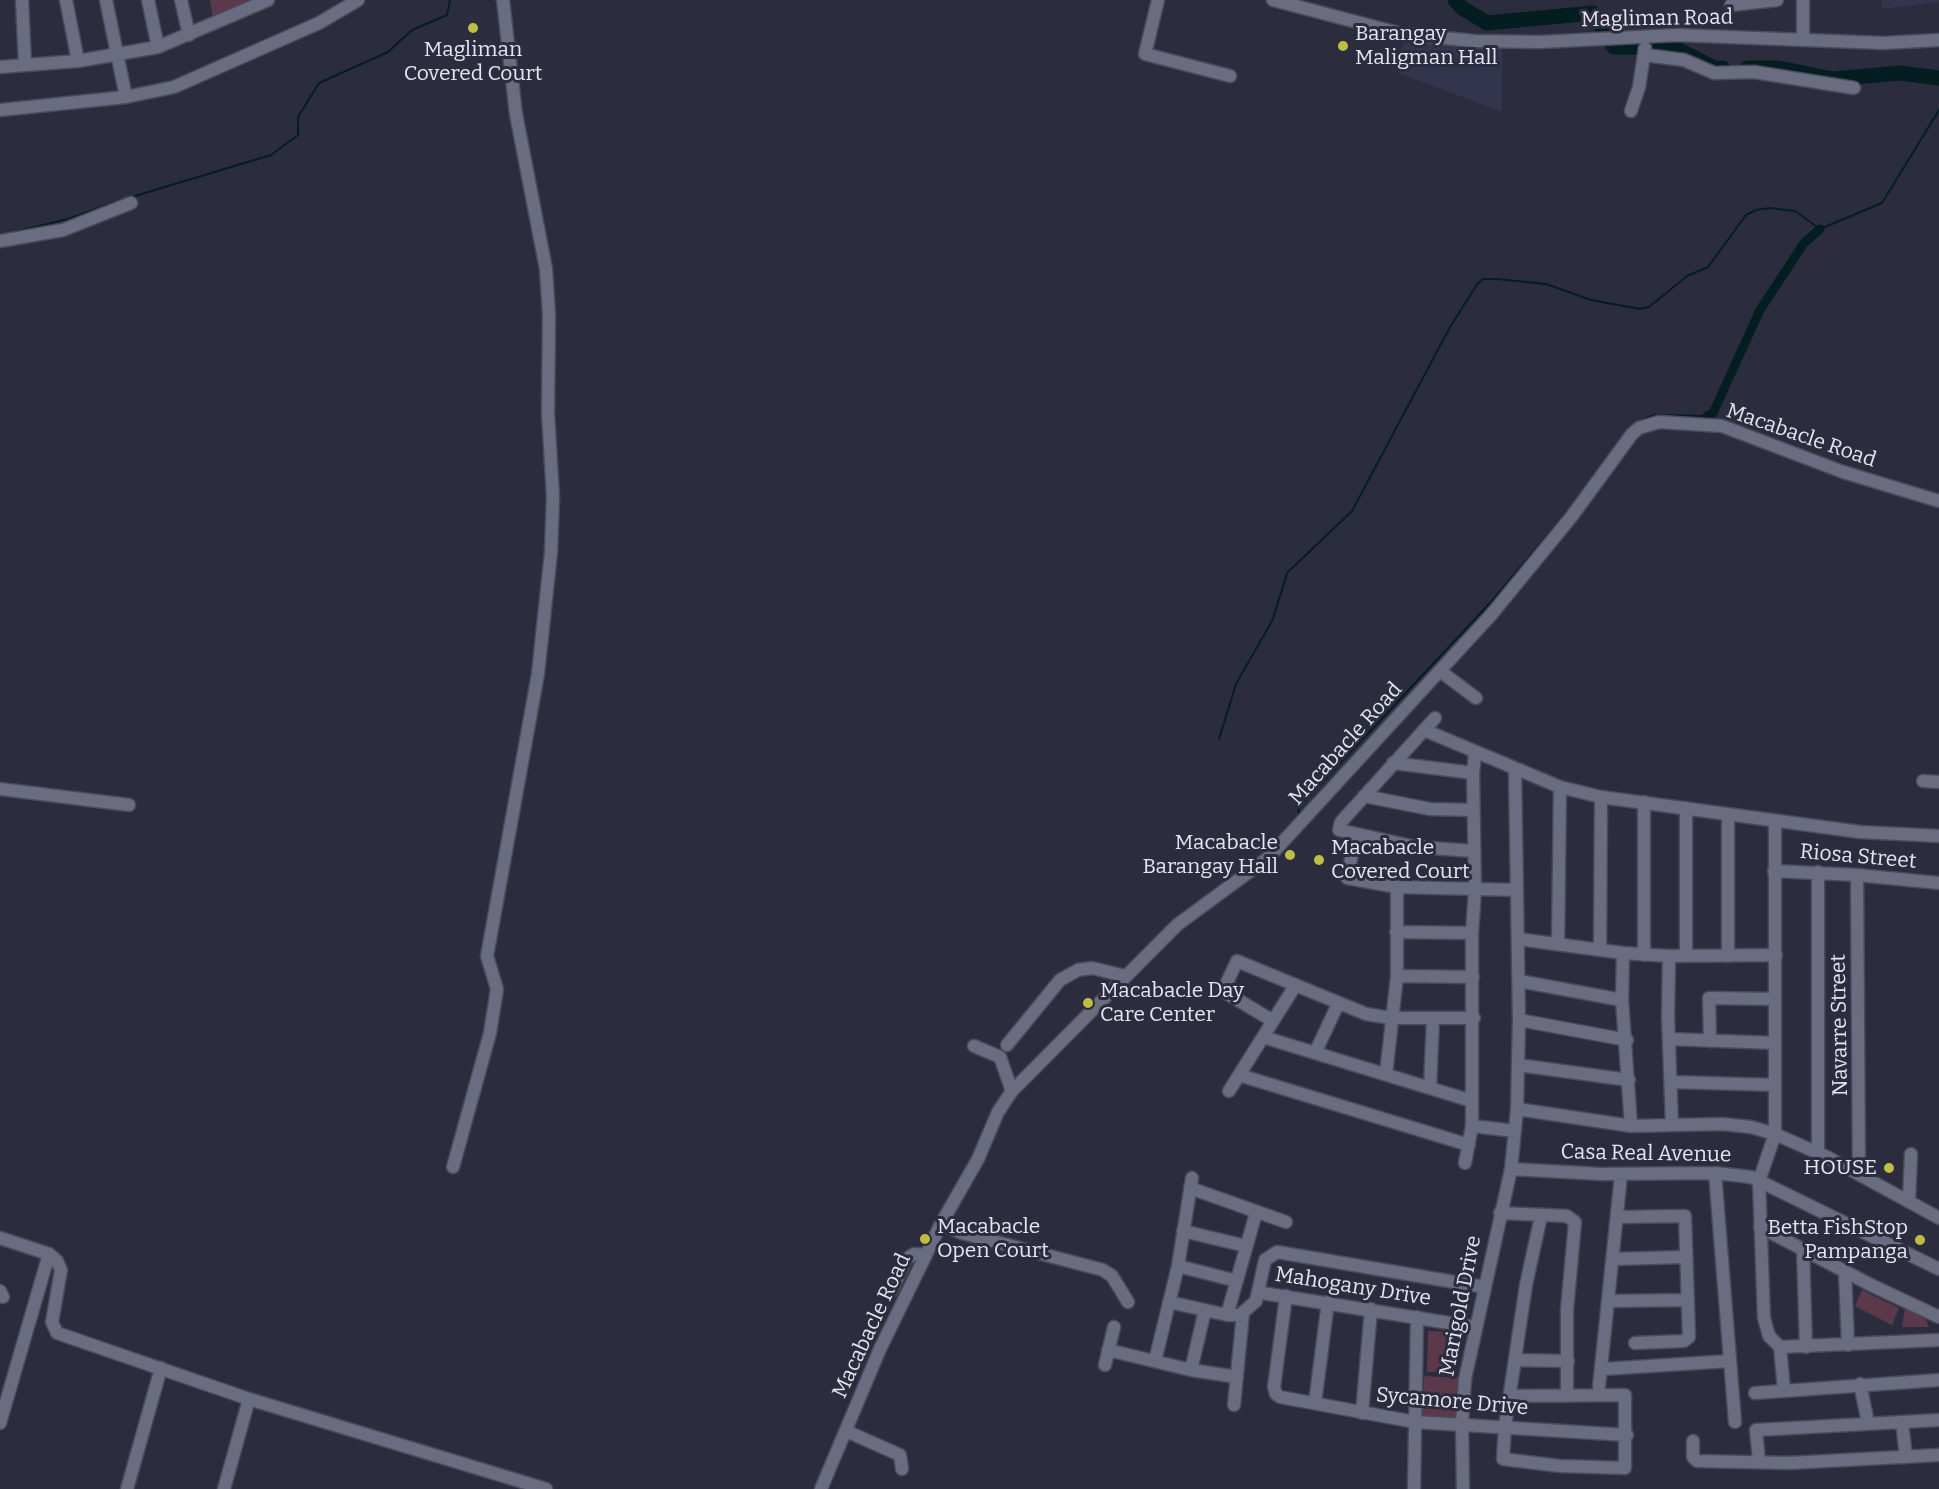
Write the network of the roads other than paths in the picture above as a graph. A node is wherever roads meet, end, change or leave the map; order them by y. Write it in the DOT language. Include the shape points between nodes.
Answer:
graph roads {
  1 [pos="22,0"];
  2 [pos="66,0"];
  3 [pos="106,0"];
  4 [pos="148,0"];
  5 [pos="182,0"];
  6 [pos="268,0"];
  7 [pos="503,0"];
  8 [pos="1158,0"];
  9 [pos="1777,0"];
  10 [pos="1803,0"];
  11 [pos="1280,1"];
  12 [pos="350,2"];
  13 [pos="1731,5"];
  14 [pos="189,35"];
  15 [pos="1803,40"];
  16 [pos="1939,40"];
  17 [pos="158,47"];
  18 [pos="1645,47"];
  19 [pos="117,55"];
  20 [pos="78,61"];
  21 [pos="26,64"];
  22 [pos="0,67"];
  23 [pos="1230,76"];
  24 [pos="1854,88"];
  25 [pos="126,97"];
  26 [pos="0,110"];
  27 [pos="1630,111"];
  28 [pos="131,203"];
  29 [pos="0,241"];
  30 [pos="1939,501"];
  31 [pos="1440,671"];
  32 [pos="1476,698"];
  33 [pos="1435,718"];
  34 [pos="1424,730"];
  35 [pos="1475,754"];
  36 [pos="1393,764"];
  37 [pos="1515,770"];
  38 [pos="1473,773"];
  39 [pos="1923,781"];
  40 [pos="1939,783"];
  41 [pos="1560,787"];
  42 [pos="0,789"];
  43 [pos="1364,796"];
  44 [pos="1601,797"];
  45 [pos="1644,802"];
  46 [pos="129,805"];
  47 [pos="1686,808"];
  48 [pos="1473,810"];
  49 [pos="1728,814"];
  50 [pos="1775,821"];
  51 [pos="1356,835"];
  52 [pos="1939,836"];
  53 [pos="1474,851"];
  54 [pos="1774,871"];
  55 [pos="1818,872"];
  56 [pos="1857,875"];
  57 [pos="1939,883"];
  58 [pos="1397,887"];
  59 [pos="1475,890"];
  60 [pos="1517,890"];
  61 [pos="1396,932"];
  62 [pos="1472,933"];
  63 [pos="1518,939"];
  64 [pos="1558,944"];
  65 [pos="1600,950"];
  66 [pos="1623,953"];
  67 [pos="1644,955"];
  68 [pos="1776,955"];
  69 [pos="1669,956"];
  70 [pos="1686,956"];
  71 [pos="1728,956"];
  72 [pos="1397,975"];
  73 [pos="1125,976"];
  74 [pos="1473,978"];
  75 [pos="1519,981"];
  76 [pos="1295,986"];
  77 [pos="1775,999"];
  78 [pos="1622,1000"];
  79 [pos="1338,1004"];
  80 [pos="1392,1018"];
  81 [pos="1474,1018"];
  82 [pos="1433,1019"];
  83 [pos="1519,1020"];
  84 [pos="1273,1021"];
  85 [pos="1263,1037"];
  86 [pos="1669,1039"];
  87 [pos="1627,1040"];
  88 [pos="1710,1041"];
  89 [pos="1775,1043"];
  90 [pos="1007,1045"];
  91 [pos="974,1046"];
  92 [pos="1315,1053"];
  93 [pos="1518,1065"];
  94 [pos="1386,1074"];
  95 [pos="1239,1075"];
  96 [pos="1629,1080"];
  97 [pos="1671,1082"];
  98 [pos="1775,1085"];
  99 [pos="1430,1088"];
  100 [pos="1229,1090"];
  101 [pos="1012,1091"];
  102 [pos="1472,1101"];
  103 [pos="1517,1109"];
  104 [pos="1672,1125"];
  105 [pos="1472,1126"];
  106 [pos="1631,1126"];
  107 [pos="1515,1131"];
  108 [pos="1775,1134"];
  109 [pos="1468,1145"];
  110 [pos="1818,1153"];
  111 [pos="1911,1154"];
  112 [pos="1465,1163"];
  113 [pos="453,1167"];
  114 [pos="1510,1169"];
  115 [pos="1715,1173"];
  116 [pos="1859,1174"];
  117 [pos="1621,1175"];
  118 [pos="1759,1180"];
  119 [pos="1909,1202"];
  120 [pos="1256,1213"];
  121 [pos="1500,1213"];
  122 [pos="1541,1216"];
  123 [pos="1618,1217"];
  124 [pos="1939,1218"];
  125 [pos="1286,1222"];
  126 [pos="941,1224"];
  127 [pos="1760,1227"];
  128 [pos="1183,1231"];
  129 [pos="0,1238"];
  130 [pos="1246,1246"];
  131 [pos="1803,1249"];
  132 [pos="49,1254"];
  133 [pos="926,1255"];
  134 [pos="1685,1257"];
  135 [pos="1614,1259"];
  136 [pos="1178,1266"];
  137 [pos="1939,1269"];
  138 [pos="1845,1273"];
  139 [pos="1236,1281"];
  140 [pos="1484,1287"];
  141 [pos="891,1291"];
  142 [pos="1262,1293"];
  143 [pos="1286,1296"];
  144 [pos="1688,1300"];
  145 [pos="1609,1301"];
  146 [pos="1128,1302"];
  147 [pos="1169,1302"];
  148 [pos="1328,1302"];
  149 [pos="1371,1309"];
  150 [pos="1205,1310"];
  151 [pos="1243,1313"];
  152 [pos="1227,1315"];
  153 [pos="1418,1317"];
  154 [pos="1939,1317"];
  155 [pos="1114,1327"];
  156 [pos="1474,1327"];
  157 [pos="1939,1340"];
  158 [pos="1635,1343"];
  159 [pos="1848,1345"];
  160 [pos="1780,1347"];
  161 [pos="1806,1347"];
  162 [pos="1108,1350"];
  163 [pos="1515,1360"];
  164 [pos="1155,1361"];
  165 [pos="1568,1361"];
  166 [pos="1730,1361"];
  167 [pos="1105,1365"];
  168 [pos="161,1368"];
  169 [pos="1603,1369"];
  170 [pos="1191,1370"];
  171 [pos="1237,1377"];
  172 [pos="1939,1380"];
  173 [pos="1860,1384"];
  174 [pos="1599,1387"];
  175 [pos="1784,1390"];
  176 [pos="4,1392"];
  177 [pos="1755,1393"];
  178 [pos="1511,1396"];
  179 [pos="1567,1396"];
  180 [pos="249,1399"];
  181 [pos="1315,1403"];
  182 [pos="1234,1405"];
  183 [pos="1362,1413"];
  184 [pos="1939,1420"];
  185 [pos="1415,1422"];
  186 [pos="1735,1422"];
  187 [pos="1902,1422"];
  188 [pos="0,1423"];
  189 [pos="1462,1423"];
  190 [pos="1868,1424"];
  191 [pos="1504,1426"];
  192 [pos="846,1431"];
  193 [pos="1626,1435"];
  194 [pos="1693,1442"];
  195 [pos="1939,1455"];
  196 [pos="1906,1457"];
  197 [pos="1759,1461"];
  198 [pos="902,1469"];
  199 [pos="127,1489"];
  200 [pos="224,1489"];
  201 [pos="543,1489"];
  202 [pos="821,1489"];
  203 [pos="1414,1489"];
  204 [pos="1463,1489"];
  1 -- 21 [label="street"];
  2 -- 20 [label="street"];
  3 -- 19 [label="street"];
  4 -- 17 [label="street"];
  5 -- 14 [label="street"];
  6 -- 14 [label="street"];
  7 -- 113 [label="street" via="516,114 546,269 553,497 538,674 487,956 497,989 490,1033"];
  8 -- 23 [label="street" via="1146,54"];
  9 -- 13 [label="street"];
  10 -- 15 [label="street"];
  11 -- 18 [label="street, Magliman Road" via="1402,34 1540,42 1610,38"];
  12 -- 25 [label="street" via="310,27 194,79 153,93"];
  14 -- 17 [label="street"];
  15 -- 16 [label="street, Magliman Road"];
  15 -- 18 [label="street, Magliman Road" via="1677,35"];
  17 -- 19 [label="street"];
  18 -- 24 [label="street" via="1714,73 1754,72"];
  18 -- 27 [label="street"];
  19 -- 20 [label="street"];
  19 -- 25 [label="street"];
  20 -- 21 [label="street"];
  21 -- 22 [label="street"];
  25 -- 26 [label="street"];
  28 -- 29 [label="street" via="56,232"];
  30 -- 31 [label="street, Macabacle Road" via="1844,472 1728,428 1659,422 1647,426 1626,440 1572,516"];
  31 -- 32 [label="street"];
  31 -- 73 [label="street, Macabacle Road" via="1268,858 1177,925"];
  33 -- 34 [label="street"];
  34 -- 35 [label="street"];
  34 -- 36 [label="street"];
  35 -- 37 [label="street"];
  35 -- 38 [label="street"];
  36 -- 38 [label="street"];
  36 -- 43 [label="street"];
  37 -- 41 [label="street"];
  37 -- 60 [label="street, Marigold Drive"];
  38 -- 48 [label="street"];
  39 -- 40 [label="street"];
  41 -- 44 [label="street"];
  41 -- 64 [label="street"];
  42 -- 46 [label="street"];
  43 -- 48 [label="street" via="1430,809"];
  43 -- 51 [label="street" via="1339,825 1339,830"];
  44 -- 45 [label="street"];
  44 -- 65 [label="street"];
  45 -- 47 [label="street"];
  45 -- 67 [label="street"];
  47 -- 49 [label="street"];
  47 -- 70 [label="street"];
  48 -- 53 [label="street"];
  49 -- 50 [label="street"];
  49 -- 71 [label="street"];
  50 -- 52 [label="street" via="1860,832"];
  50 -- 54 [label="street"];
  51 -- 53 [label="street" via="1416,847"];
  51 -- 58 [label="street" via="1347,878"];
  53 -- 59 [label="street"];
  54 -- 55 [label="street, Riosa Street"];
  54 -- 68 [label="street"];
  55 -- 56 [label="street, Riosa Street"];
  55 -- 110 [label="street"];
  56 -- 57 [label="street, Riosa Street"];
  56 -- 116 [label="street, Navarre Street"];
  58 -- 59 [label="street"];
  58 -- 61 [label="street"];
  59 -- 60 [label="street"];
  59 -- 62 [label="street"];
  60 -- 63 [label="street, Marigold Drive"];
  61 -- 62 [label="street"];
  61 -- 72 [label="street"];
  62 -- 74 [label="street"];
  63 -- 64 [label="street"];
  63 -- 75 [label="street, Marigold Drive"];
  64 -- 65 [label="street"];
  65 -- 66 [label="street"];
  66 -- 67 [label="street"];
  66 -- 78 [label="street"];
  67 -- 69 [label="street"];
  68 -- 71 [label="street"];
  68 -- 77 [label="street"];
  69 -- 70 [label="street"];
  69 -- 86 [label="street"];
  70 -- 71 [label="street"];
  72 -- 74 [label="street"];
  72 -- 80 [label="street"];
  73 -- 90 [label="street" via="1092,968 1078,970 1060,980"];
  73 -- 101 [label="street, Macabacle Road"];
  74 -- 81 [label="street"];
  75 -- 78 [label="street"];
  75 -- 83 [label="street, Marigold Drive"];
  76 -- 79 [label="street"];
  76 -- 84 [label="street"];
  76 -- 84 [label="street" via="1245,963 1237,961 1233,966 1223,991"];
  77 -- 88 [label="street" via="1709,998"];
  77 -- 89 [label="street"];
  78 -- 87 [label="street"];
  79 -- 80 [label="street"];
  79 -- 92 [label="street"];
  80 -- 82 [label="street"];
  80 -- 94 [label="street"];
  81 -- 82 [label="street"];
  81 -- 102 [label="street"];
  82 -- 99 [label="street"];
  83 -- 87 [label="street"];
  83 -- 93 [label="street, Marigold Drive"];
  84 -- 85 [label="street"];
  85 -- 92 [label="street"];
  85 -- 95 [label="street"];
  86 -- 88 [label="street"];
  86 -- 97 [label="street"];
  87 -- 96 [label="street"];
  88 -- 89 [label="street"];
  89 -- 98 [label="street"];
  91 -- 101 [label="street" via="1000,1057"];
  92 -- 94 [label="street"];
  93 -- 96 [label="street"];
  93 -- 103 [label="street, Marigold Drive"];
  94 -- 99 [label="street"];
  95 -- 100 [label="street"];
  95 -- 109 [label="street"];
  96 -- 106 [label="street"];
  97 -- 98 [label="street"];
  97 -- 104 [label="street"];
  98 -- 108 [label="street"];
  99 -- 102 [label="street"];
  101 -- 126 [label="street, Macabacle Road"];
  102 -- 105 [label="street"];
  103 -- 106 [label="street"];
  103 -- 107 [label="street, Marigold Drive"];
  104 -- 106 [label="street"];
  104 -- 108 [label="street" via="1722,1124"];
  105 -- 107 [label="street"];
  105 -- 109 [label="street"];
  107 -- 114 [label="street, Marigold Drive"];
  108 -- 110 [label="street"];
  108 -- 118 [label="street"];
  109 -- 112 [label="street"];
  110 -- 116 [label="street"];
  111 -- 119 [label="street"];
  114 -- 117 [label="street, Casa Real Avenue"];
  114 -- 121 [label="street, Marigold Drive"];
  115 -- 117 [label="street, Casa Real Avenue"];
  115 -- 118 [label="street, Casa Real Avenue"];
  115 -- 166 [label="street"];
  116 -- 119 [label="street"];
  117 -- 123 [label="street"];
  118 -- 127 [label="street"];
  118 -- 137 [label="street, Casa Real Avenue"];
  119 -- 124 [label="street"];
  120 -- 125 [label="street"];
  120 -- 128 [label="street" via="1191,1183"];
  120 -- 130 [label="street"];
  121 -- 122 [label="street"];
  121 -- 140 [label="street, Marigold Drive"];
  122 -- 163 [label="street"];
  122 -- 165 [label="street" via="1568,1216 1575,1221 1566,1310"];
  123 -- 134 [label="street" via="1685,1216"];
  123 -- 135 [label="street"];
  126 -- 133 [label="street, Macabacle Road"];
  126 -- 146 [label="street" via="1103,1270 1112,1276"];
  127 -- 131 [label="street"];
  127 -- 160 [label="street" via="1764,1318 1769,1336"];
  128 -- 130 [label="street"];
  128 -- 136 [label="street"];
  129 -- 132 [label="street"];
  130 -- 139 [label="street"];
  131 -- 138 [label="street"];
  131 -- 161 [label="street"];
  132 -- 168 [label="street" via="61,1270 53,1331"];
  132 -- 176 [label="street"];
  133 -- 141 [label="street" via="914,1254 906,1259"];
  133 -- 192 [label="street, Macabacle Road"];
  134 -- 135 [label="street"];
  134 -- 144 [label="street"];
  135 -- 145 [label="street"];
  136 -- 139 [label="street"];
  136 -- 147 [label="street"];
  138 -- 154 [label="street"];
  138 -- 159 [label="street"];
  139 -- 152 [label="street"];
  140 -- 151 [label="street, Mahogany Drive" via="1277,1251 1265,1260 1256,1301"];
  140 -- 156 [label="street, Marigold Drive"];
  142 -- 143 [label="street, Mahogany Drive"];
  143 -- 148 [label="street, Mahogany Drive"];
  143 -- 181 [label="street, Sycamore Drive" via="1276,1394"];
  144 -- 145 [label="street"];
  144 -- 158 [label="street" via="1687,1341"];
  145 -- 169 [label="street"];
  147 -- 150 [label="street"];
  147 -- 164 [label="street"];
  148 -- 149 [label="street, Mahogany Drive"];
  148 -- 181 [label="street"];
  149 -- 153 [label="street, Mahogany Drive"];
  149 -- 183 [label="street"];
  150 -- 152 [label="street"];
  150 -- 170 [label="street"];
  151 -- 152 [label="street"];
  151 -- 171 [label="street"];
  153 -- 156 [label="street, Mahogany Drive"];
  153 -- 185 [label="street"];
  155 -- 162 [label="street"];
  156 -- 189 [label="street, Marigold Drive"];
  157 -- 159 [label="street"];
  159 -- 161 [label="street"];
  160 -- 161 [label="street"];
  160 -- 175 [label="street"];
  162 -- 164 [label="street"];
  162 -- 167 [label="street"];
  163 -- 165 [label="street"];
  163 -- 178 [label="street"];
  164 -- 170 [label="street"];
  165 -- 179 [label="street"];
  166 -- 169 [label="street"];
  166 -- 186 [label="street"];
  168 -- 180 [label="street"];
  168 -- 199 [label="street"];
  169 -- 174 [label="street"];
  170 -- 171 [label="street"];
  171 -- 182 [label="street"];
  172 -- 173 [label="street"];
  173 -- 175 [label="street"];
  173 -- 190 [label="street"];
  175 -- 177 [label="street"];
  176 -- 188 [label="street"];
  178 -- 179 [label="street"];
  178 -- 191 [label="street"];
  179 -- 193 [label="street" via="1625,1395"];
  180 -- 200 [label="street"];
  180 -- 201 [label="street"];
  181 -- 183 [label="street, Sycamore Drive"];
  183 -- 185 [label="street, Sycamore Drive"];
  184 -- 187 [label="street"];
  185 -- 189 [label="street, Sycamore Drive"];
  185 -- 203 [label="street"];
  187 -- 190 [label="street"];
  187 -- 196 [label="street"];
  189 -- 191 [label="street, Sycamore Drive"];
  189 -- 204 [label="street, Marigold Drive"];
  190 -- 197 [label="street" via="1756,1430"];
  191 -- 193 [label="street, Sycamore Drive"];
  191 -- 193 [label="street" via="1503,1459 1560,1466 1625,1468"];
  192 -- 198 [label="street" via="900,1455"];
  192 -- 202 [label="street, Macabacle Road"];
  194 -- 197 [label="street" via="1697,1461"];
  195 -- 196 [label="street"];
  196 -- 197 [label="street"];
}
